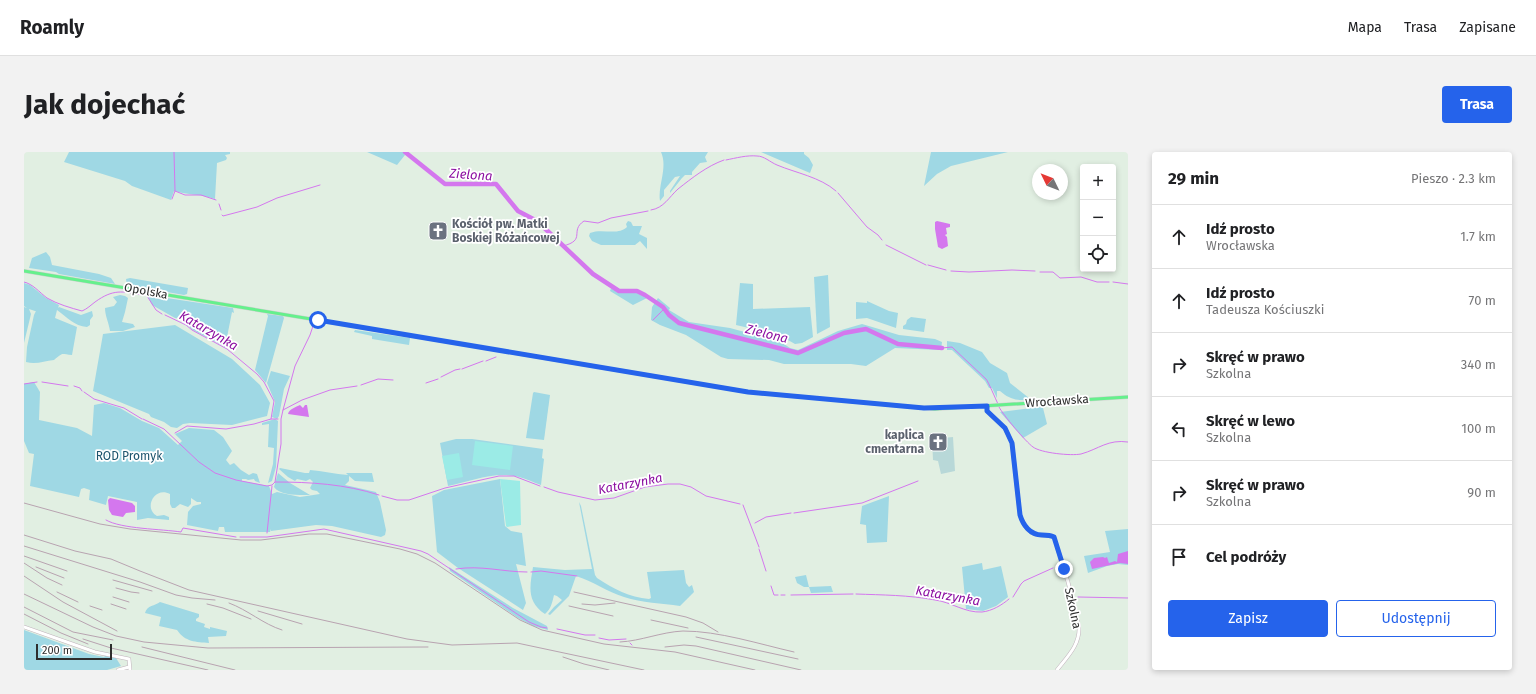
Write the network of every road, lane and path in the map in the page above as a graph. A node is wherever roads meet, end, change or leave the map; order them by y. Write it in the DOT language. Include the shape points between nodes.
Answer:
graph roads {
  1 [pos="24,271"];
  2 [pos="1128,397"];
  3 [pos="987,406"];
  4 [pos="960,408"];
  5 [pos="24,627"];
  6 [pos="130,668"];
  7 [pos="118,670"];
  8 [pos="1057,670"];
  1 -- 4 [label="main road, Opolska" via="736,391 914,408"];
  2 -- 3 [label="main road, Wrocławska"];
  3 -- 4 [label="main road, Wrocławska"];
  3 -- 8 [label="street, Szkolna" via="987,411 1007,431 1012,443 1020,515 1023,522 1036,535 1054,537 1069,586 1079,635 1074,647"];
  5 -- 6 [label="street" via="95,652 129,660"];
  6 -- 7 [label="street"];
}
